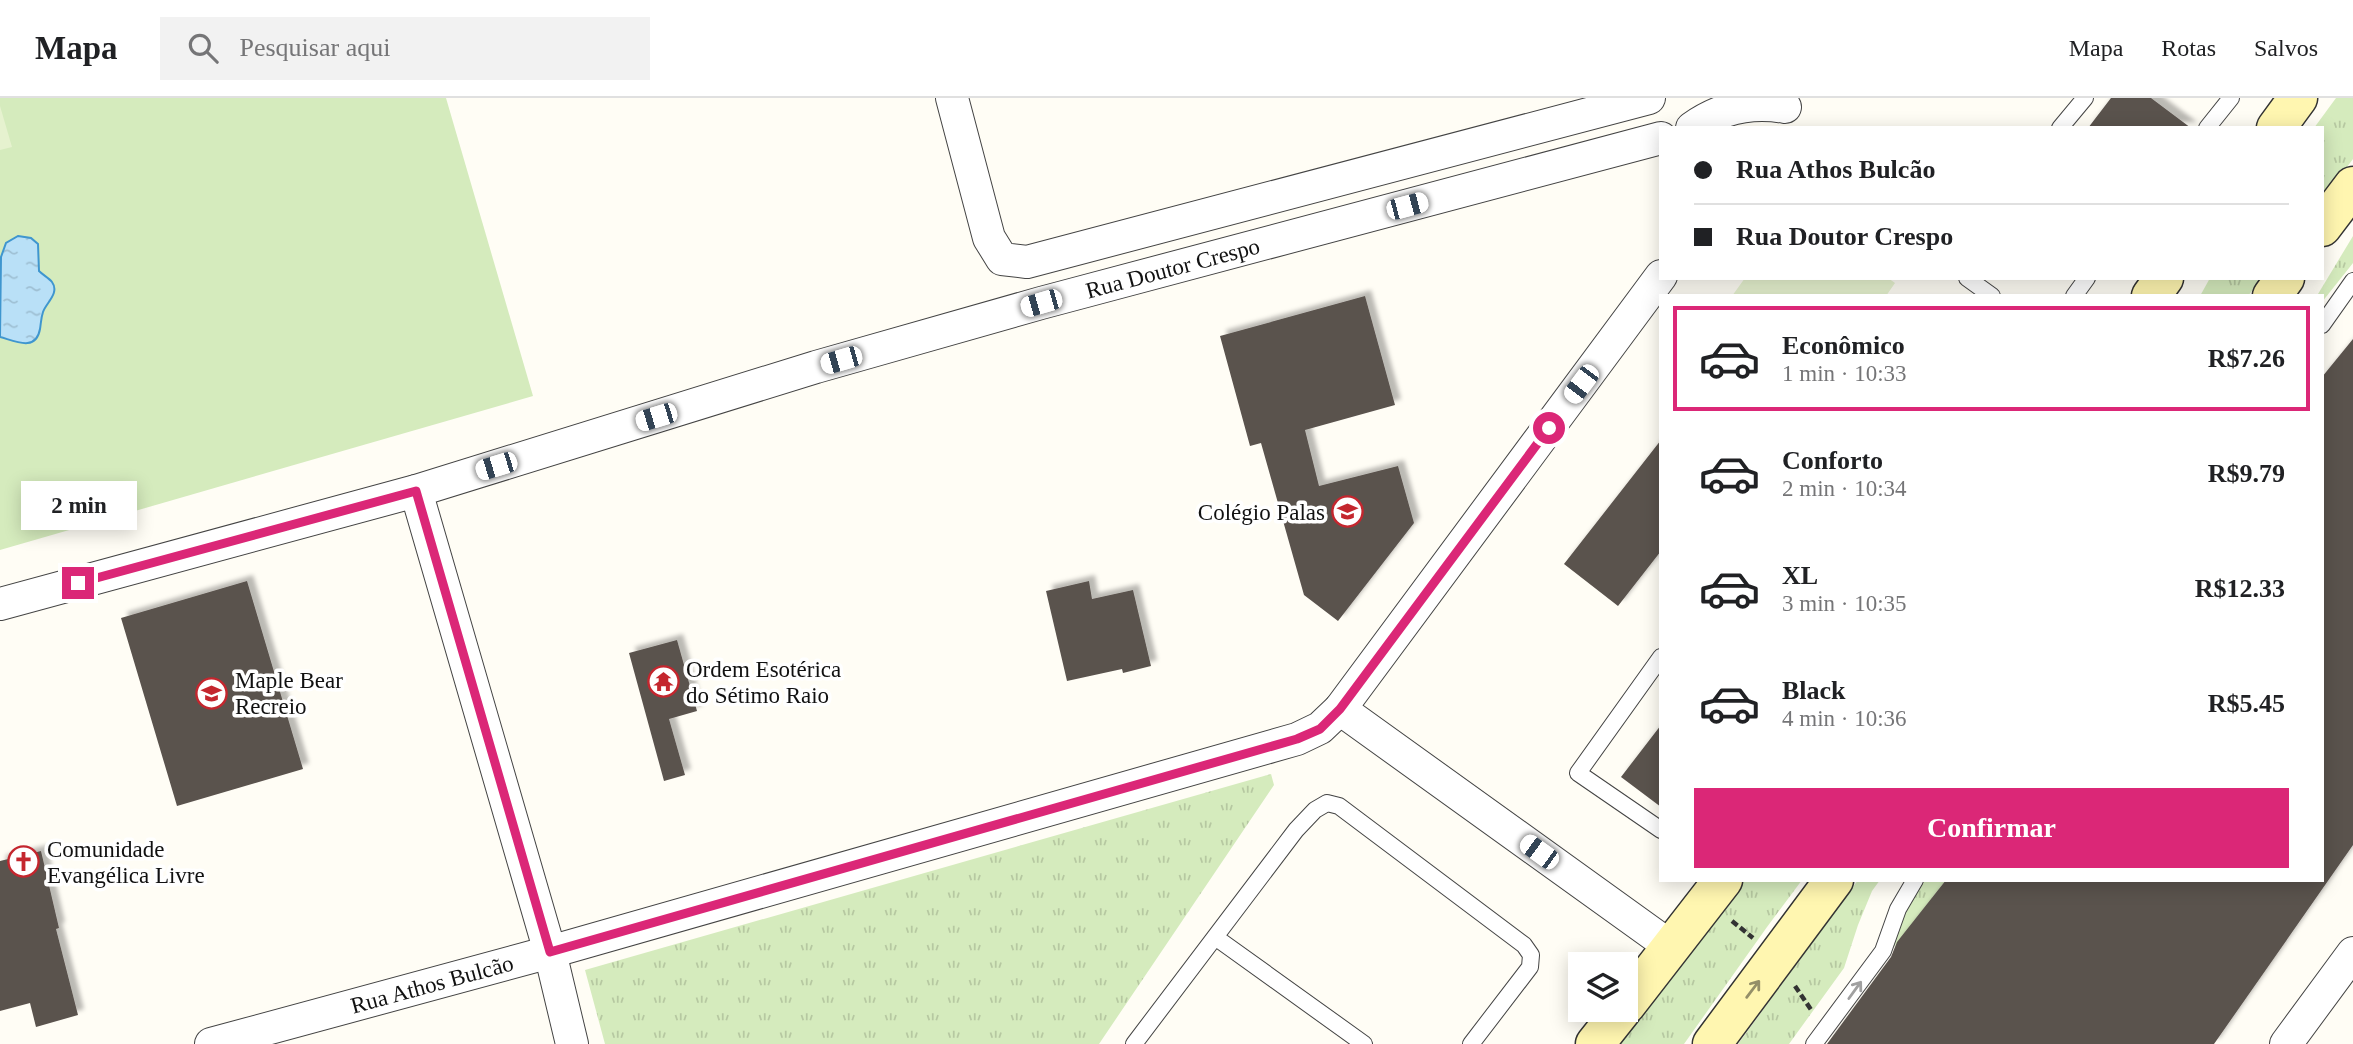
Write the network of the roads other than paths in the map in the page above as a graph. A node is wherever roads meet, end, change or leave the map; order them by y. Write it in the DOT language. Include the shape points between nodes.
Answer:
graph roads {
  1 [pos="952,98"];
  2 [pos="1649,98"];
  3 [pos="2085,98"];
  4 [pos="2231,98"];
  5 [pos="2298,98"];
  6 [pos="1782,111"];
  7 [pos="1695,126"];
  8 [pos="2062,126"];
  9 [pos="2209,126"];
  10 [pos="2277,126"];
  11 [pos="1659,139"];
  12 [pos="2353,186"];
  13 [pos="2324,225"];
  14 [pos="1659,279"];
  15 [pos="1970,280"];
  16 [pos="2353,281"];
  17 [pos="1989,294"];
  18 [pos="2324,322"];
  19 [pos="416,491"];
  20 [pos="0,604"];
  21 [pos="1659,660"];
  22 [pos="1340,709"];
  23 [pos="1659,829"];
  24 [pos="1721,882"];
  25 [pos="1833,882"];
  26 [pos="1914,882"];
  27 [pos="1215,937"];
  28 [pos="1671,947"];
  29 [pos="550,952"];
  30 [pos="2353,953"];
  31 [pos="1638,989"];
  32 [pos="1612,1022"];
  33 [pos="211,1044"];
  34 [pos="572,1044"];
  35 [pos="1134,1044"];
  36 [pos="1364,1044"];
  37 [pos="1471,1044"];
  38 [pos="1595,1044"];
  39 [pos="1712,1044"];
  40 [pos="1814,1044"];
  41 [pos="2286,1044"];
  1 -- 2 [label="street" via="989,238 1002,259 1027,262"];
  3 -- 8 [label="lane"];
  4 -- 9 [label="lane"];
  5 -- 10 [label="street"];
  6 -- 7 [label="street" via="1756,104 1733,108"];
  11 -- 19 [label="street, Rua Doutor Crespo" via="1041,303 816,367"];
  12 -- 13 [label="street"];
  14 -- 22 [label="street, Rua Athos Bulcão"];
  15 -- 17 [label="lane"];
  16 -- 18 [label="lane"];
  19 -- 20 [label="street, Rua Doutor Crespo"];
  19 -- 29 [label="street"];
  21 -- 23 [label="lane" via="1578,773"];
  22 -- 28 [label="street"];
  22 -- 29 [label="street, Rua Athos Bulcão" via="1320,729 1297,739"];
  24 -- 28 [label="street"];
  39 -- 25 [label="street, one-way"];
  40 -- 26 [label="lane, one-way" via="1883,951"];
  27 -- 35 [label="lane"];
  27 -- 36 [label="lane"];
  27 -- 37 [label="lane" via="1296,830 1327,803 1339,806 1524,945 1531,955 1530,967"];
  28 -- 31 [label="street"];
  29 -- 33 [label="street, Rua Athos Bulcão"];
  29 -- 34 [label="street"];
  30 -- 41 [label="street"];
  32 -- 38 [label="street"];
}
